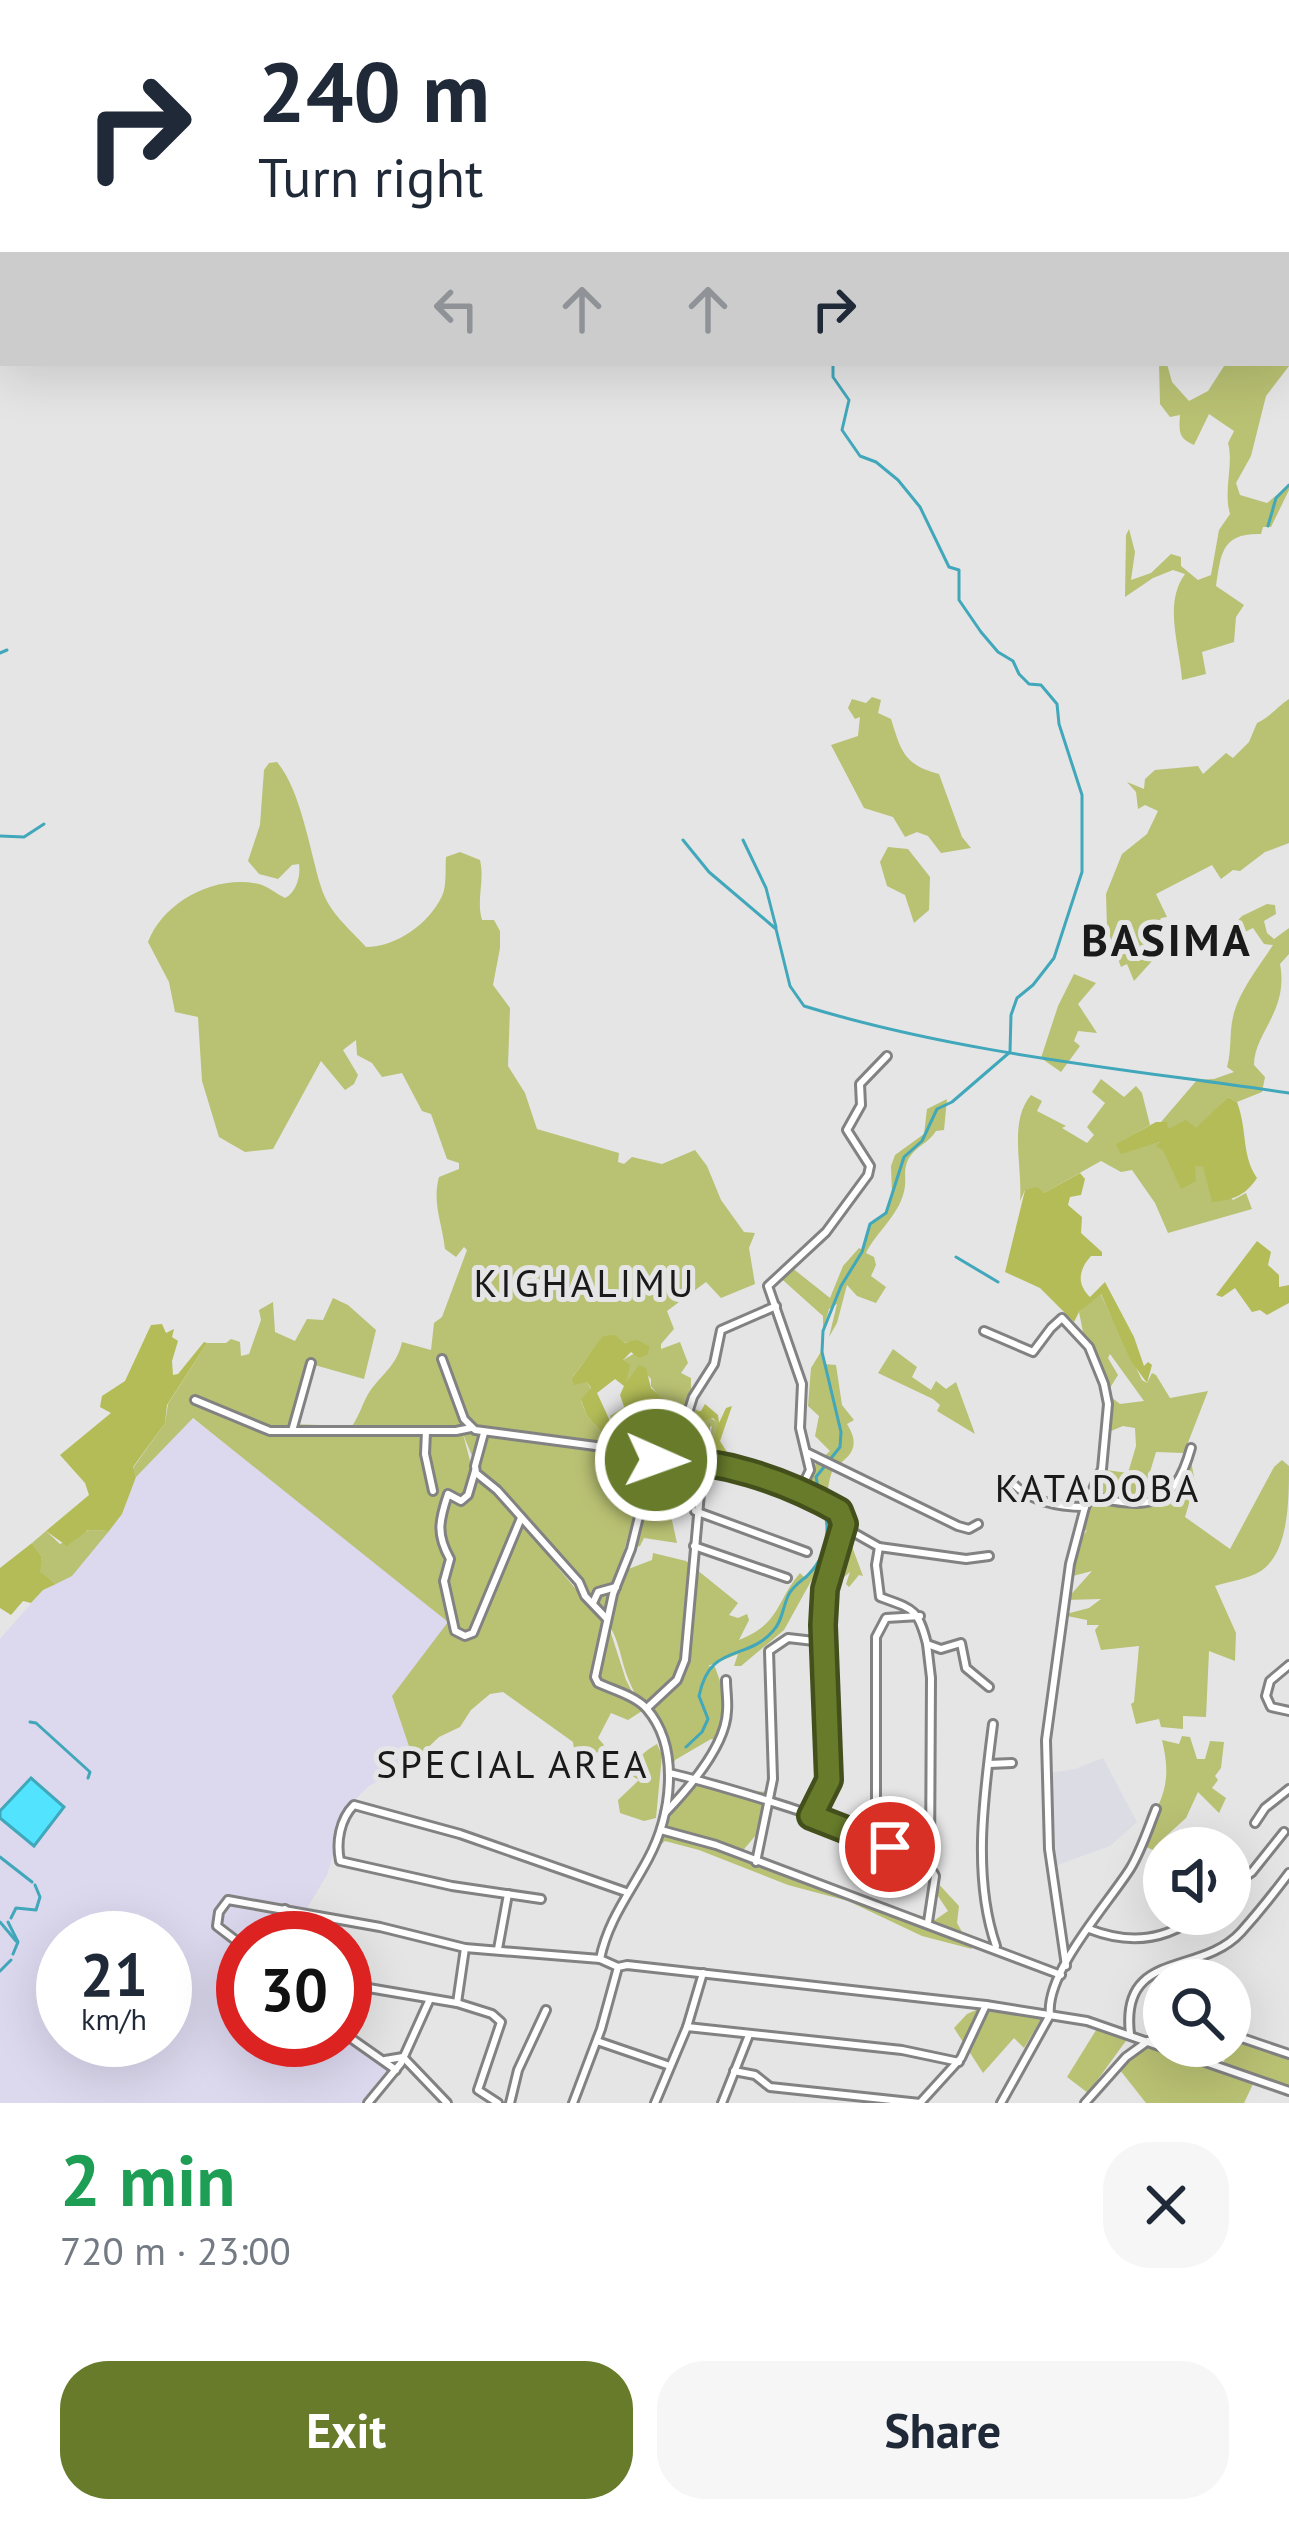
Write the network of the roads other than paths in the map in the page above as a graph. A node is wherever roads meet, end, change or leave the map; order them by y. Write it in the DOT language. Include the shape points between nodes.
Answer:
graph roads {
  1 [pos="886,1056"];
  2 [pos="776,1306"];
  3 [pos="984,1331"];
  4 [pos="442,1359"];
  5 [pos="311,1363"];
  6 [pos="195,1400"];
  7 [pos="471,1428"];
  8 [pos="292,1431"];
  9 [pos="426,1431"];
  10 [pos="484,1433"];
  11 [pos="1191,1448"];
  12 [pos="808,1453"];
  13 [pos="653,1460"];
  14 [pos="703,1460"];
  15 [pos="475,1471"];
  16 [pos="1010,1480"];
  17 [pos="434,1491"];
  18 [pos="798,1494"];
  19 [pos="1090,1497"];
  20 [pos="1085,1507"];
  21 [pos="695,1511"];
  22 [pos="521,1518"];
  23 [pos="844,1524"];
  24 [pos="978,1524"];
  25 [pos="694,1546"];
  26 [pos="879,1546"];
  27 [pos="807,1552"];
  28 [pos="989,1556"];
  29 [pos="787,1578"];
  30 [pos="616,1587"];
  31 [pos="593,1603"];
  32 [pos="920,1616"];
  33 [pos="607,1619"];
  34 [pos="823,1642"];
  35 [pos="927,1644"];
  36 [pos="1289,1665"];
  37 [pos="726,1681"];
  38 [pos="989,1687"];
  39 [pos="647,1708"];
  40 [pos="1289,1711"];
  41 [pos="993,1724"];
  42 [pos="1012,1763"];
  43 [pos="989,1764"];
  44 [pos="669,1773"];
  45 [pos="696,1779"];
  46 [pos="1289,1790"];
  47 [pos="771,1801"];
  48 [pos="1156,1809"];
  49 [pos="663,1816"];
  50 [pos="811,1816"];
  51 [pos="1255,1823"];
  52 [pos="661,1830"];
  53 [pos="1284,1832"];
  54 [pos="876,1840"];
  55 [pos="756,1862"];
  56 [pos="930,1865"];
  57 [pos="1251,1873"];
  58 [pos="1289,1874"];
  59 [pos="626,1892"];
  60 [pos="508,1894"];
  61 [pos="541,1899"];
  62 [pos="285,1909"];
  63 [pos="220,1911"];
  64 [pos="928,1922"];
  65 [pos="1090,1930"];
  66 [pos="1159,1935"];
  67 [pos="465,1948"];
  68 [pos="997,1948"];
  69 [pos="498,1949"];
  70 [pos="600,1959"];
  71 [pos="1066,1966"];
  72 [pos="618,1967"];
  73 [pos="703,1973"];
  74 [pos="1060,1975"];
  75 [pos="372,1989"];
  76 [pos="429,2001"];
  77 [pos="457,2003"];
  78 [pos="986,2005"];
  79 [pos="546,2010"];
  80 [pos="1050,2015"];
  81 [pos="687,2027"];
  82 [pos="749,2035"];
  83 [pos="1132,2035"];
  84 [pos="1143,2040"];
  85 [pos="597,2041"];
  86 [pos="1251,2041"];
  87 [pos="1143,2045"];
  88 [pos="372,2052"];
  89 [pos="1289,2054"];
  90 [pos="403,2057"];
  91 [pos="1126,2057"];
  92 [pos="385,2060"];
  93 [pos="959,2062"];
  94 [pos="668,2066"];
  95 [pos="1221,2067"];
  96 [pos="396,2070"];
  97 [pos="734,2071"];
  98 [pos="1289,2090"];
  99 [pos="368,2103"];
  100 [pos="447,2103"];
  101 [pos="498,2103"];
  102 [pos="510,2103"];
  103 [pos="573,2103"];
  104 [pos="655,2103"];
  105 [pos="722,2103"];
  106 [pos="920,2103"];
  107 [pos="1001,2103"];
  108 [pos="1085,2103"];
  1 -- 2 [label="street" via="860,1084 847,1130 870,1170 826,1232 769,1284"];
  2 -- 12 [label="street" via="802,1384"];
  2 -- 14 [label="street" via="721,1330 687,1416"];
  3 -- 19 [label="street" via="1033,1352 1062,1318 1084,1339 1108,1404 1102,1469"];
  4 -- 7 [label="street"];
  5 -- 8 [label="street"];
  6 -- 8 [label="street" via="262,1429"];
  7 -- 9 [label="street"];
  7 -- 10 [label="street"];
  8 -- 9 [label="street"];
  9 -- 17 [label="street"];
  10 -- 13 [label="street"];
  10 -- 15 [label="street"];
  11 -- 19 [label="street" via="1162,1499 1137,1506"];
  12 -- 18 [label="street" via="809,1475"];
  12 -- 24 [label="street" via="958,1526"];
  13 -- 14 [label="street"];
  13 -- 30 [label="street"];
  14 -- 18 [label="street"];
  14 -- 21 [label="street"];
  15 -- 22 [label="street"];
  15 -- 22 [label="street" via="467,1497 448,1494 438,1538 450,1559 444,1581 455,1630 465,1636"];
  16 -- 20 [label="street" via="1052,1505"];
  18 -- 23 [label="street" via="839,1511"];
  19 -- 20 [label="street"];
  20 -- 71 [label="street" via="1064,1599 1046,1748 1049,1849"];
  21 -- 25 [label="street"];
  21 -- 27 [label="street"];
  22 -- 31 [label="street"];
  23 -- 26 [label="street"];
  23 -- 34 [label="street" via="825,1589"];
  25 -- 29 [label="street"];
  25 -- 39 [label="street" via="685,1660 677,1680"];
  26 -- 28 [label="street"];
  26 -- 32 [label="street" via="880,1597"];
  30 -- 31 [label="street"];
  30 -- 33 [label="street"];
  31 -- 33 [label="street"];
  32 -- 35 [label="street"];
  32 -- 54 [label="street" via="886,1618 876,1637"];
  33 -- 39 [label="street" via="596,1681"];
  34 -- 47 [label="street" via="788,1638 769,1651"];
  34 -- 50 [label="street" via="829,1780"];
  35 -- 38 [label="street" via="961,1643 966,1668"];
  35 -- 56 [label="street"];
  36 -- 40 [label="street" via="1266,1696 1271,1708"];
  37 -- 45 [label="street" via="728,1716"];
  39 -- 44 [label="street" via="668,1750"];
  41 -- 43 [label="street"];
  42 -- 43 [label="street"];
  43 -- 68 [label="street" via="983,1854"];
  44 -- 45 [label="street"];
  44 -- 49 [label="street"];
  45 -- 47 [label="street"];
  45 -- 49 [label="street"];
  46 -- 51 [label="street"];
  47 -- 50 [label="street"];
  47 -- 55 [label="street"];
  48 -- 65 [label="street"];
  49 -- 52 [label="street"];
  50 -- 54 [label="street"];
  52 -- 55 [label="street"];
  52 -- 59 [label="street"];
  53 -- 57 [label="street"];
  54 -- 56 [label="street"];
  55 -- 64 [label="street"];
  56 -- 64 [label="street"];
  58 -- 83 [label="street" via="1240,1933 1143,1980 1129,2006"];
  59 -- 60 [label="street" via="380,1810 348,1810 340,1861"];
  59 -- 70 [label="street"];
  60 -- 61 [label="street"];
  60 -- 69 [label="street"];
  62 -- 63 [label="street" via="236,1899"];
  62 -- 67 [label="street"];
  64 -- 68 [label="street"];
  65 -- 66 [label="street"];
  65 -- 71 [label="street"];
  67 -- 69 [label="street"];
  67 -- 77 [label="street"];
  68 -- 74 [label="street"];
  69 -- 70 [label="street"];
  70 -- 72 [label="street"];
  71 -- 74 [label="street"];
  72 -- 73 [label="street"];
  72 -- 85 [label="street"];
  73 -- 78 [label="street"];
  73 -- 81 [label="street"];
  74 -- 80 [label="street"];
  75 -- 76 [label="street"];
  76 -- 77 [label="street"];
  76 -- 90 [label="street"];
  77 -- 101 [label="street" via="501,2021 478,2089"];
  78 -- 80 [label="street"];
  78 -- 93 [label="street"];
  79 -- 102 [label="street"];
  80 -- 83 [label="street"];
  80 -- 107 [label="street"];
  81 -- 82 [label="street"];
  81 -- 94 [label="street"];
  82 -- 93 [label="street"];
  82 -- 97 [label="street"];
  83 -- 84 [label="street"];
  83 -- 91 [label="street"];
  85 -- 94 [label="street"];
  85 -- 103 [label="street"];
  86 -- 89 [label="street"];
  87 -- 91 [label="street"];
  88 -- 92 [label="street"];
  90 -- 92 [label="street"];
  90 -- 96 [label="street"];
  90 -- 100 [label="street"];
  91 -- 108 [label="street"];
  92 -- 96 [label="street"];
  93 -- 106 [label="street"];
  94 -- 104 [label="street"];
  95 -- 98 [label="street"];
  96 -- 99 [label="street"];
  97 -- 105 [label="street"];
  97 -- 106 [label="street" via="770,2087"];
}
